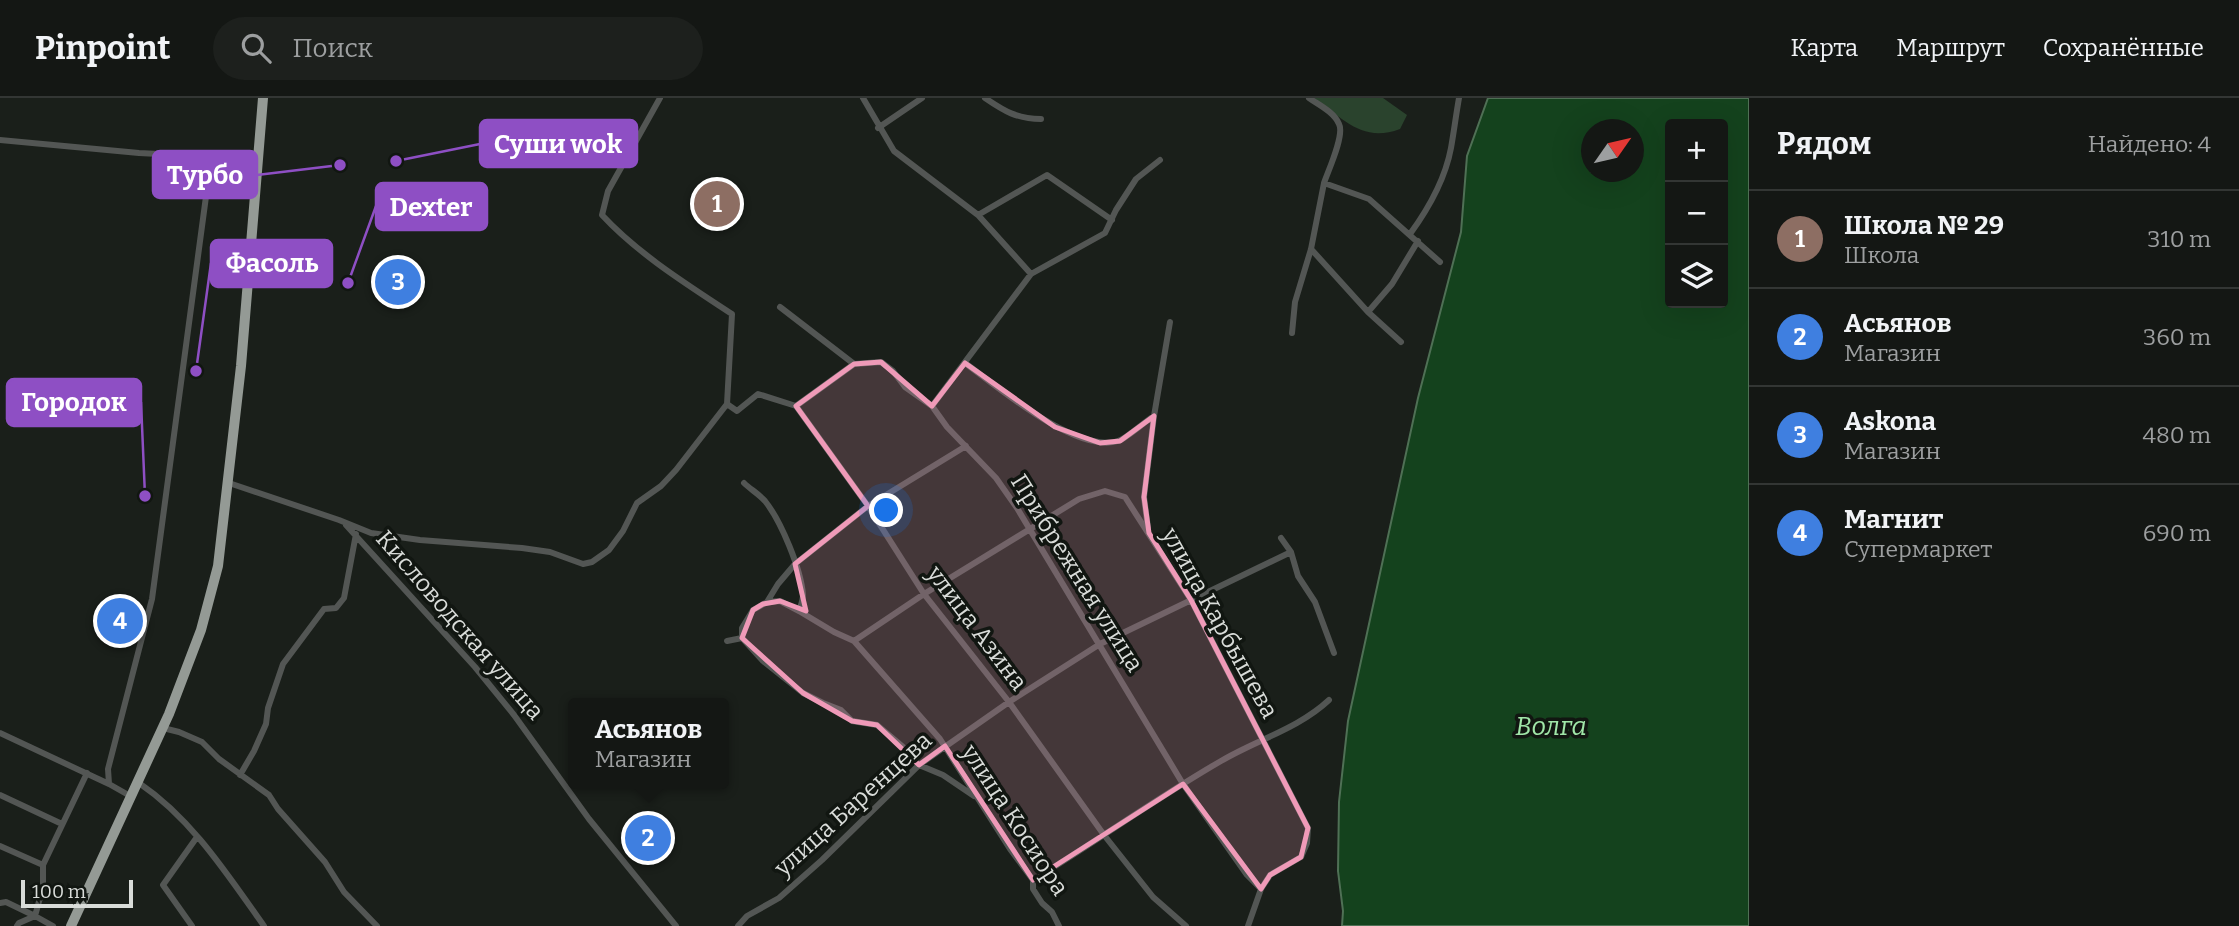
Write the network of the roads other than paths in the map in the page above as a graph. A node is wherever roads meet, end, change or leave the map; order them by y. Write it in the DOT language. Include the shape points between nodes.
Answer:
graph roads {
  1 [pos="263,98"];
  2 [pos="660,98"];
  3 [pos="863,98"];
  4 [pos="922,98"];
  5 [pos="985,98"];
  6 [pos="1309,98"];
  7 [pos="1460,98"];
  8 [pos="1041,119"];
  9 [pos="878,128"];
  10 [pos="0,140"];
  11 [pos="215,158"];
  12 [pos="257,159"];
  13 [pos="1160,160"];
  14 [pos="1324,183"];
  15 [pos="978,215"];
  16 [pos="1112,220"];
  17 [pos="1410,234"];
  18 [pos="1418,242"];
  19 [pos="1311,249"];
  20 [pos="1440,262"];
  21 [pos="1031,275"];
  22 [pos="779,306"];
  23 [pos="1368,312"];
  24 [pos="1170,323"];
  25 [pos="1292,333"];
  26 [pos="1401,342"];
  27 [pos="965,363"];
  28 [pos="854,364"];
  29 [pos="727,404"];
  30 [pos="796,406"];
  31 [pos="932,407"];
  32 [pos="1154,415"];
  33 [pos="966,446"];
  34 [pos="744,482"];
  35 [pos="229,483"];
  36 [pos="868,506"];
  37 [pos="339,520"];
  38 [pos="1029,530"];
  39 [pos="1149,533"];
  40 [pos="356,534"];
  41 [pos="1281,538"];
  42 [pos="1291,552"];
  43 [pos="795,564"];
  44 [pos="924,594"];
  45 [pos="1191,600"];
  46 [pos="767,602"];
  47 [pos="799,611"];
  48 [pos="742,638"];
  49 [pos="727,641"];
  50 [pos="854,641"];
  51 [pos="1100,645"];
  52 [pos="1334,653"];
  53 [pos="1329,700"];
  54 [pos="1009,702"];
  55 [pos="163,728"];
  56 [pos="0,733"];
  57 [pos="1262,740"];
  58 [pos="945,746"];
  59 [pos="919,765"];
  60 [pos="87,774"];
  61 [pos="240,775"];
  62 [pos="139,783"];
  63 [pos="1183,783"];
  64 [pos="109,784"];
  65 [pos="568,788"];
  66 [pos="569,789"];
  67 [pos="0,795"];
  68 [pos="132,797"];
  69 [pos="979,801"];
  70 [pos="62,824"];
  71 [pos="1104,835"];
  72 [pos="197,837"];
  73 [pos="0,846"];
  74 [pos="43,865"];
  75 [pos="1034,880"];
  76 [pos="1261,890"];
  77 [pos="0,902"];
  78 [pos="35,916"];
  79 [pos="17,926"];
  80 [pos="53,926"];
  81 [pos="71,926"];
  82 [pos="192,926"];
  83 [pos="264,926"];
  84 [pos="377,926"];
  85 [pos="676,926"];
  86 [pos="738,926"];
  87 [pos="1059,926"];
  88 [pos="1186,926"];
  89 [pos="1248,926"];
  1 -- 12 [label="highway"];
  2 -- 29 [label="street" via="608,191 601,215 732,314"];
  3 -- 9 [label="street"];
  4 -- 9 [label="street"];
  5 -- 8 [label="street" via="1009,115"];
  6 -- 14 [label="street" via="1331,114 1341,132"];
  7 -- 17 [label="street" via="1440,184"];
  9 -- 15 [label="street" via="894,151"];
  10 -- 11 [label="street"];
  11 -- 12 [label="street"];
  11 -- 64 [label="street" via="207,189 152,599 114,741"];
  12 -- 35 [label="highway"];
  13 -- 16 [label="street" via="1136,179"];
  14 -- 17 [label="street" via="1369,199"];
  14 -- 19 [label="street"];
  15 -- 16 [label="street" via="1047,175"];
  15 -- 21 [label="street"];
  16 -- 21 [label="street" via="1105,233"];
  17 -- 18 [label="street"];
  18 -- 20 [label="street"];
  18 -- 23 [label="street"];
  19 -- 23 [label="street"];
  19 -- 25 [label="street" via="1295,302"];
  21 -- 27 [label="street"];
  22 -- 28 [label="street"];
  23 -- 26 [label="street"];
  24 -- 32 [label="street"];
  27 -- 31 [label="street"];
  27 -- 32 [label="street" via="1055,428 1100,443 1119,441"];
  28 -- 30 [label="street"];
  28 -- 31 [label="street, Прибрежная улица" via="881,362"];
  29 -- 30 [label="street" via="737,411 758,394"];
  29 -- 37 [label="street" via="676,470 637,503 609,550 592,562 583,564 522,548 371,533"];
  30 -- 36 [label="street, улица Азина"];
  31 -- 33 [label="street, Прибрежная улица"];
  32 -- 39 [label="street" via="1144,497"];
  33 -- 36 [label="street"];
  33 -- 38 [label="street, Прибрежная улица" via="996,478"];
  34 -- 43 [label="street" via="776,518"];
  35 -- 37 [label="street"];
  35 -- 55 [label="highway" via="218,566 201,630"];
  36 -- 43 [label="street"];
  36 -- 44 [label="street, улица Азина"];
  37 -- 40 [label="street, Кисловодская улица"];
  38 -- 39 [label="street, улица Карбышева" via="1079,499 1105,491 1125,497"];
  38 -- 44 [label="street, улица Карбышева"];
  38 -- 51 [label="street, Прибрежная улица"];
  39 -- 45 [label="street, улица Карбышева"];
  40 -- 61 [label="street" via="344,598 336,608 324,610 283,664 266,724"];
  40 -- 65 [label="street, Кисловодская улица" via="475,667"];
  41 -- 42 [label="street"];
  42 -- 45 [label="street, улица Баренцева"];
  42 -- 52 [label="street"];
  43 -- 46 [label="street"];
  43 -- 47 [label="street" via="804,598"];
  44 -- 50 [label="street, улица Карбышева"];
  44 -- 54 [label="street, улица Азина"];
  45 -- 51 [label="street, улица Баренцева"];
  45 -- 57 [label="street, улица Карбышева"];
  46 -- 47 [label="street, улица Косиора" via="780,601"];
  46 -- 48 [label="street" via="753,610"];
  47 -- 50 [label="street, улица Косиора"];
  48 -- 49 [label="street"];
  48 -- 59 [label="street" via="803,693 841,710 852,721 877,725"];
  50 -- 58 [label="street, улица Косиора"];
  51 -- 54 [label="street, улица Баренцева"];
  51 -- 63 [label="street, Прибрежная улица"];
  53 -- 57 [label="street"];
  54 -- 58 [label="street, улица Баренцева"];
  54 -- 71 [label="street, улица Азина"];
  55 -- 61 [label="street" via="202,742"];
  55 -- 62 [label="highway"];
  56 -- 60 [label="street"];
  57 -- 63 [label="street"];
  57 -- 76 [label="street, улица Карбышева" via="1308,828 1301,857 1270,875"];
  58 -- 59 [label="street, улица Баренцева"];
  58 -- 69 [label="street, улица Косиора"];
  59 -- 69 [label="street" via="943,775"];
  59 -- 86 [label="street, улица Баренцева" via="805,875"];
  60 -- 64 [label="street"];
  60 -- 70 [label="street"];
  61 -- 84 [label="street" via="269,795 344,892"];
  62 -- 68 [label="highway"];
  62 -- 72 [label="street" via="169,805"];
  63 -- 71 [label="street"];
  63 -- 76 [label="street, Прибрежная улица"];
  64 -- 68 [label="street"];
  66 -- 85 [label="street, Кисловодская улица"];
  67 -- 70 [label="street"];
  68 -- 81 [label="highway"];
  69 -- 75 [label="street, улица Косиора"];
  70 -- 74 [label="street"];
  71 -- 75 [label="street"];
  71 -- 88 [label="street, улица Азина" via="1153,897"];
  72 -- 82 [label="street" via="163,885"];
  72 -- 83 [label="street"];
  73 -- 74 [label="street"];
  74 -- 78 [label="street"];
  75 -- 87 [label="street, улица Косиора" via="1033,889"];
  76 -- 89 [label="street, улица Карбышева"];
  77 -- 78 [label="street"];
  78 -- 79 [label="street"];
  78 -- 80 [label="street"];
}
